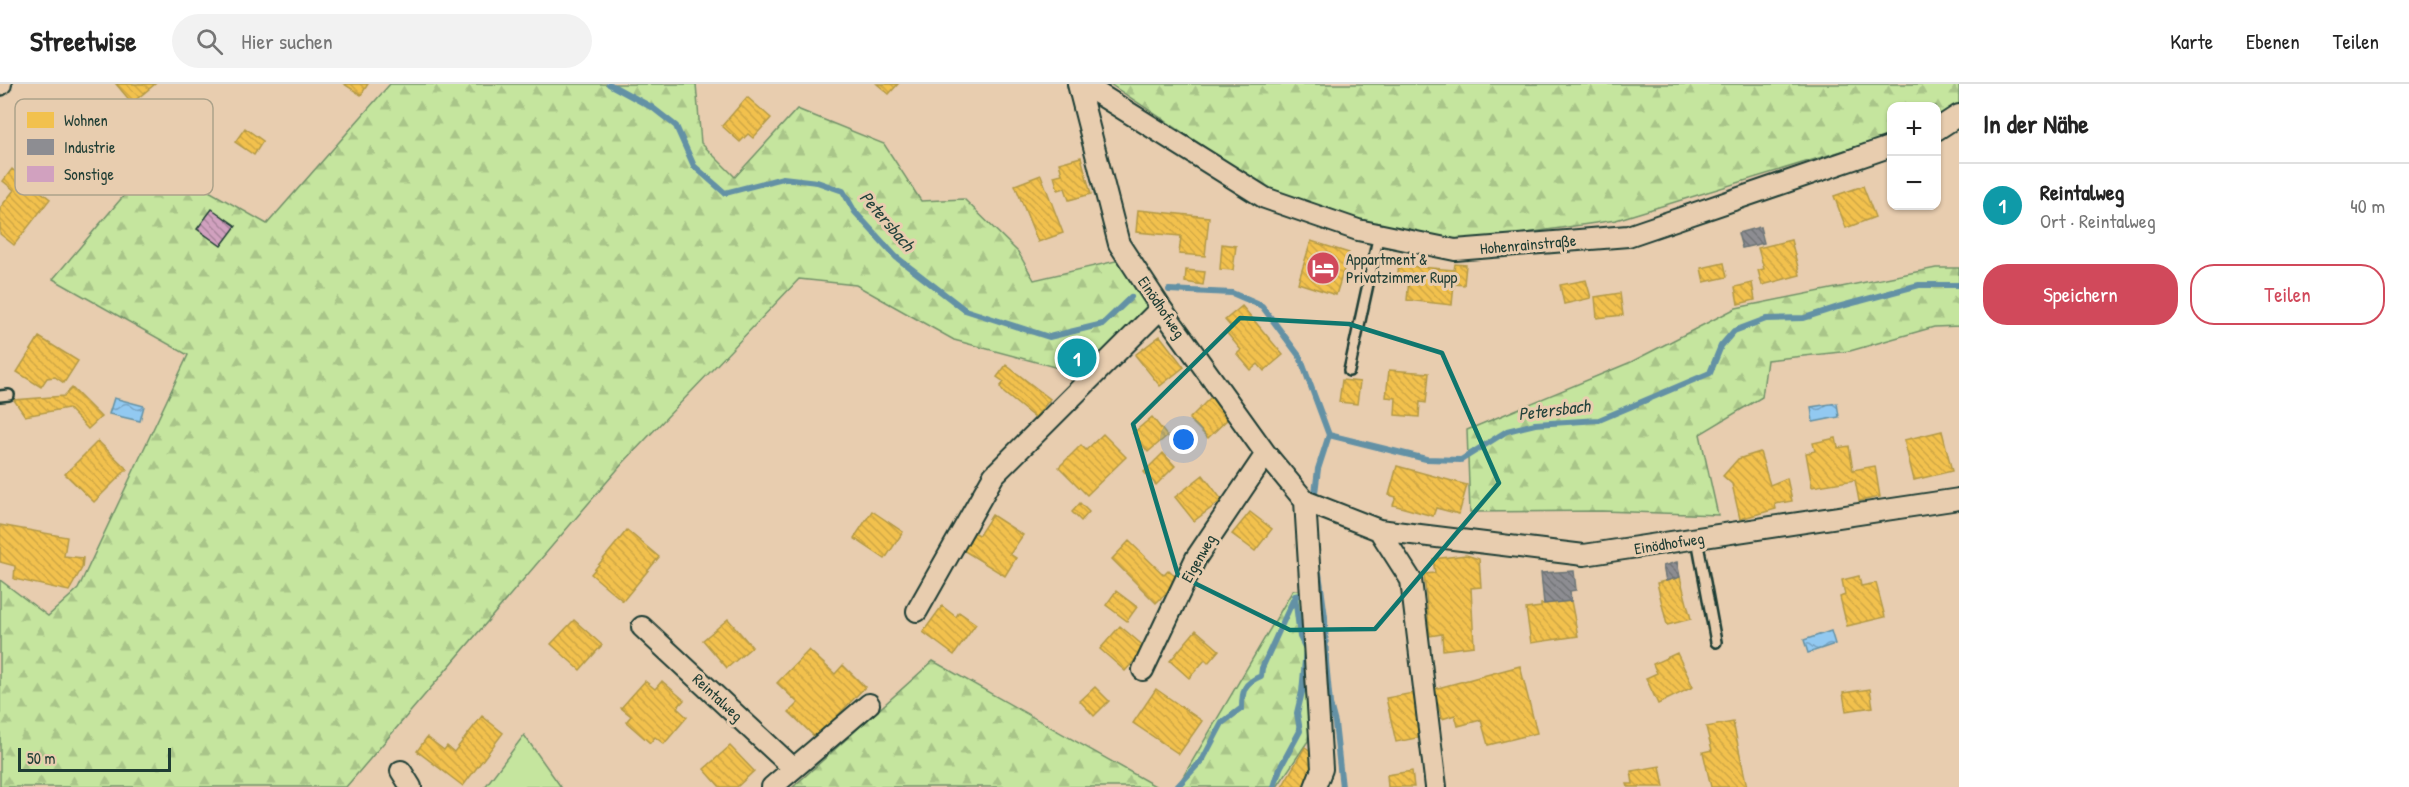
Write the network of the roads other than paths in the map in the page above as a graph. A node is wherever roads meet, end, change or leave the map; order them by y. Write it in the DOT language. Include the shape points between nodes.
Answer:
graph roads {
  1 [pos="1078,84"];
  2 [pos="1083,84"];
  3 [pos="1959,115"];
  4 [pos="1941,127"];
  5 [pos="1887,148"];
  6 [pos="1379,234"];
  7 [pos="1161,308"];
  8 [pos="1349,371"];
  9 [pos="1266,454"];
  10 [pos="1959,499"];
  11 [pos="1305,501"];
  12 [pos="1379,530"];
  13 [pos="1697,538"];
  14 [pos="917,611"];
  15 [pos="642,627"];
  16 [pos="1716,642"];
  17 [pos="1143,670"];
  18 [pos="869,704"];
  19 [pos="794,768"];
  20 [pos="772,787"];
  21 [pos="1315,787"];
  22 [pos="1436,787"];
  1 -- 7 [label="street, Einödhofweg" via="1119,244"];
  2 -- 6 [label="street, Hohenrainstraße" via="1265,198"];
  3 -- 4 [label="street"];
  5 -- 6 [label="street, Hohenrainstraße" via="1628,236 1455,250"];
  6 -- 8 [label="lane"];
  7 -- 9 [label="street, Einödhofweg"];
  7 -- 14 [label="street" via="994,475"];
  9 -- 11 [label="street, Einödhofweg"];
  9 -- 17 [label="street, Eigenweg" via="1196,558"];
  10 -- 13 [label="street, Einödhofweg"];
  11 -- 12 [label="street, Einödhofweg"];
  11 -- 21 [label="street" via="1322,769"];
  12 -- 13 [label="street, Einödhofweg" via="1584,555"];
  12 -- 22 [label="street" via="1411,580"];
  13 -- 16 [label="lane"];
  15 -- 19 [label="street, Reintalweg"];
  18 -- 19 [label="street"];
  19 -- 20 [label="street"];
}
